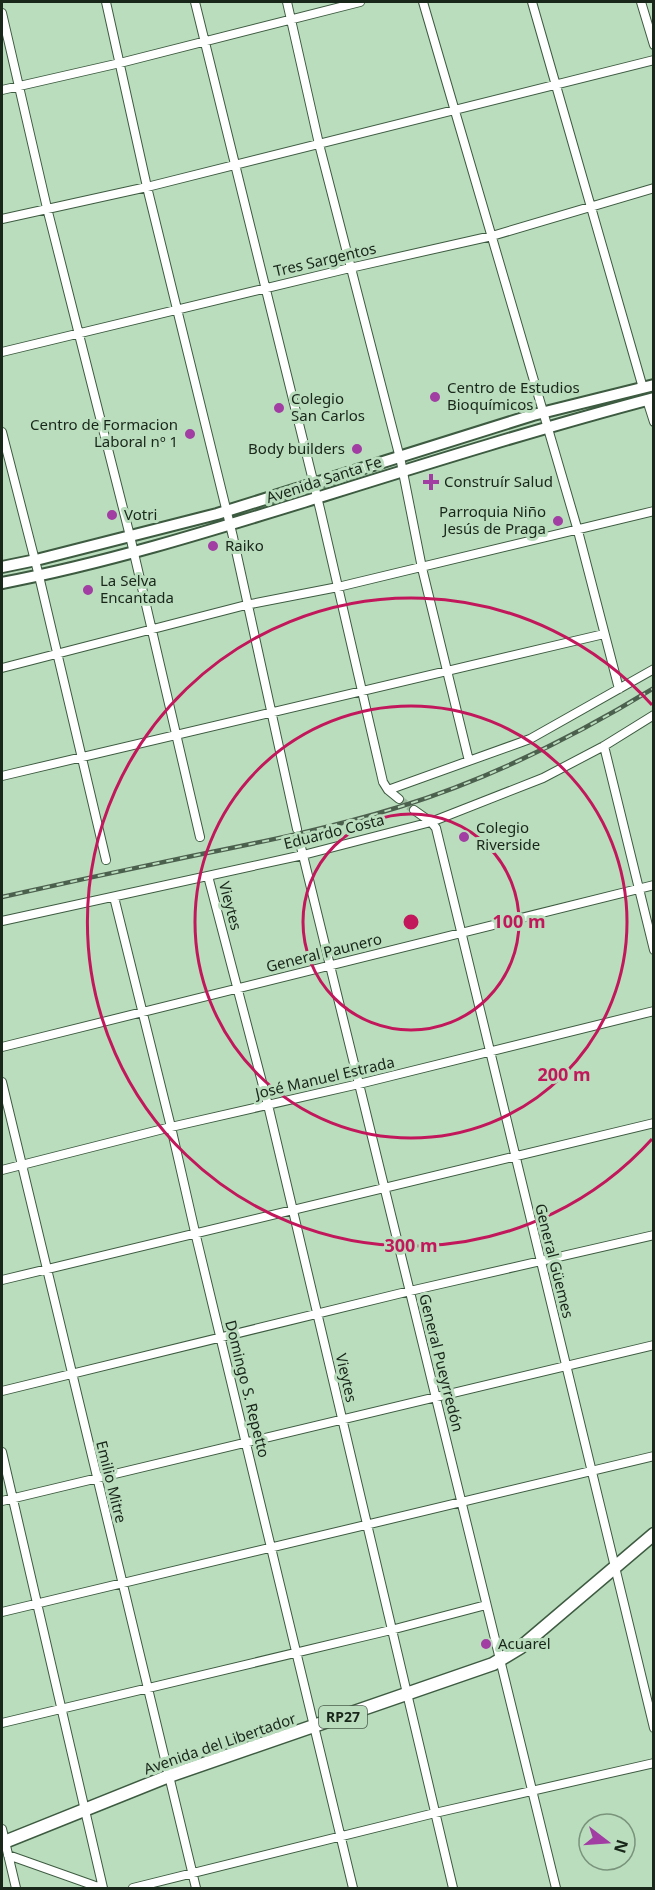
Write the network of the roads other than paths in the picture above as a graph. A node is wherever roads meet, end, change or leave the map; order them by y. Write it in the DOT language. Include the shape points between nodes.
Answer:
graph roads {
  1 [pos="106,2"];
  2 [pos="195,2"];
  3 [pos="287,2"];
  4 [pos="360,2"];
  5 [pos="423,2"];
  6 [pos="532,2"];
  7 [pos="641,2"];
  8 [pos="2,13"];
  9 [pos="291,19"];
  10 [pos="206,41"];
  11 [pos="654,45"];
  12 [pos="654,60"];
  13 [pos="120,63"];
  14 [pos="556,85"];
  15 [pos="19,86"];
  16 [pos="2,90"];
  17 [pos="454,110"];
  18 [pos="319,144"];
  19 [pos="234,165"];
  20 [pos="147,187"];
  21 [pos="654,188"];
  22 [pos="591,207"];
  23 [pos="47,208"];
  24 [pos="2,219"];
  25 [pos="492,236"];
  26 [pos="350,268"];
  27 [pos="265,288"];
  28 [pos="177,310"];
  29 [pos="79,334"];
  30 [pos="2,352"];
  31 [pos="648,386"];
  32 [pos="650,399"];
  33 [pos="543,412"];
  34 [pos="654,422"];
  35 [pos="548,428"];
  36 [pos="2,432"];
  37 [pos="399,456"];
  38 [pos="402,471"];
  39 [pos="313,483"];
  40 [pos="316,498"];
  41 [pos="226,511"];
  42 [pos="654,511"];
  43 [pos="230,526"];
  44 [pos="578,531"];
  45 [pos="130,536"];
  46 [pos="133,552"];
  47 [pos="36,560"];
  48 [pos="2,567"];
  49 [pos="422,568"];
  50 [pos="39,576"];
  51 [pos="2,583"];
  52 [pos="338,587"];
  53 [pos="246,605"];
  54 [pos="151,629"];
  55 [pos="604,634"];
  56 [pos="58,655"];
  57 [pos="2,668"];
  58 [pos="654,669"];
  59 [pos="446,670"];
  60 [pos="619,689"];
  61 [pos="362,690"];
  62 [pos="270,712"];
  63 [pos="654,715"];
  64 [pos="176,734"];
  65 [pos="604,746"];
  66 [pos="80,757"];
  67 [pos="469,761"];
  68 [pos="2,776"];
  69 [pos="388,790"];
  70 [pos="399,799"];
  71 [pos="414,810"];
  72 [pos="431,822"];
  73 [pos="297,829"];
  74 [pos="200,837"];
  75 [pos="300,843"];
  76 [pos="303,855"];
  77 [pos="106,860"];
  78 [pos="208,876"];
  79 [pos="654,885"];
  80 [pos="639,888"];
  81 [pos="114,897"];
  82 [pos="2,921"];
  83 [pos="461,933"];
  84 [pos="654,950"];
  85 [pos="330,964"];
  86 [pos="238,989"];
  87 [pos="654,1011"];
  88 [pos="143,1013"];
  89 [pos="2,1047"];
  90 [pos="490,1052"];
  91 [pos="2,1083"];
  92 [pos="359,1084"];
  93 [pos="268,1105"];
  94 [pos="654,1123"];
  95 [pos="171,1127"];
  96 [pos="515,1156"];
  97 [pos="21,1165"];
  98 [pos="2,1170"];
  99 [pos="384,1188"];
  100 [pos="292,1210"];
  101 [pos="195,1232"];
  102 [pos="654,1235"];
  103 [pos="540,1261"];
  104 [pos="46,1270"];
  105 [pos="2,1280"];
  106 [pos="410,1291"];
  107 [pos="317,1315"];
  108 [pos="220,1337"];
  109 [pos="654,1346"];
  110 [pos="566,1366"];
  111 [pos="71,1374"];
  112 [pos="2,1391"];
  113 [pos="436,1398"];
  114 [pos="342,1420"];
  115 [pos="246,1443"];
  116 [pos="2,1452"];
  117 [pos="654,1456"];
  118 [pos="591,1471"];
  119 [pos="96,1480"];
  120 [pos="12,1499"];
  121 [pos="2,1501"];
  122 [pos="461,1503"];
  123 [pos="367,1526"];
  124 [pos="654,1534"];
  125 [pos="271,1549"];
  126 [pos="614,1568"];
  127 [pos="122,1584"];
  128 [pos="37,1603"];
  129 [pos="486,1605"];
  130 [pos="2,1612"];
  131 [pos="391,1630"];
  132 [pos="296,1652"];
  133 [pos="500,1660"];
  134 [pos="148,1689"];
  135 [pos="406,1694"];
  136 [pos="62,1708"];
  137 [pos="2,1723"];
  138 [pos="315,1727"];
  139 [pos="654,1728"];
  140 [pos="654,1762"];
  141 [pos="169,1776"];
  142 [pos="532,1791"];
  143 [pos="85,1810"];
  144 [pos="435,1813"];
  145 [pos="341,1836"];
  146 [pos="4,1842"];
  147 [pos="192,1873"];
  148 [pos="16,1888"];
  149 [pos="102,1888"];
  150 [pos="133,1888"];
  151 [pos="196,1888"];
  152 [pos="353,1888"];
  153 [pos="453,1888"];
  154 [pos="556,1888"];
  1 -- 13 [label="street"];
  2 -- 10 [label="street"];
  3 -- 9 [label="street"];
  4 -- 9 [label="street"];
  5 -- 17 [label="street"];
  6 -- 14 [label="street"];
  7 -- 11 [label="street"];
  8 -- 15 [label="street"];
  9 -- 10 [label="street"];
  9 -- 18 [label="street"];
  10 -- 13 [label="street"];
  10 -- 19 [label="street"];
  12 -- 14 [label="street"];
  13 -- 15 [label="street"];
  13 -- 20 [label="street"];
  14 -- 17 [label="street"];
  14 -- 22 [label="street"];
  15 -- 16 [label="street"];
  15 -- 23 [label="street"];
  17 -- 18 [label="street"];
  17 -- 25 [label="street"];
  18 -- 19 [label="street"];
  18 -- 26 [label="street"];
  19 -- 20 [label="street"];
  19 -- 27 [label="street"];
  20 -- 23 [label="street"];
  20 -- 28 [label="street"];
  21 -- 22 [label="street, Tres Sargentos"];
  22 -- 25 [label="street, Tres Sargentos"];
  22 -- 31 [label="street"];
  23 -- 24 [label="street"];
  23 -- 29 [label="street"];
  25 -- 26 [label="street, Tres Sargentos"];
  25 -- 33 [label="street"];
  26 -- 27 [label="street, Tres Sargentos"];
  26 -- 37 [label="street"];
  27 -- 28 [label="street, Tres Sargentos"];
  27 -- 39 [label="street"];
  28 -- 29 [label="street, Tres Sargentos"];
  28 -- 41 [label="street"];
  29 -- 30 [label="street, Tres Sargentos"];
  29 -- 45 [label="street"];
  31 -- 33 [label="main road, Avenida Santa Fe"];
  32 -- 34 [label="street"];
  32 -- 35 [label="main road, Avenida Santa Fe"];
  33 -- 35 [label="street"];
  33 -- 37 [label="main road, Avenida Santa Fe"];
  35 -- 38 [label="main road, Avenida Santa Fe"];
  35 -- 44 [label="street"];
  36 -- 47 [label="street"];
  37 -- 38 [label="street"];
  37 -- 39 [label="main road, Avenida Santa Fe"];
  38 -- 40 [label="main road, Avenida Santa Fe"];
  38 -- 49 [label="street"];
  39 -- 40 [label="street"];
  39 -- 41 [label="main road, Avenida Santa Fe"];
  40 -- 43 [label="main road, Avenida Santa Fe"];
  40 -- 52 [label="street"];
  41 -- 43 [label="street"];
  41 -- 45 [label="main road, Avenida Santa Fe"];
  42 -- 44 [label="street"];
  43 -- 46 [label="main road, Avenida Santa Fe"];
  43 -- 53 [label="street"];
  44 -- 49 [label="street"];
  44 -- 55 [label="street"];
  45 -- 46 [label="street"];
  45 -- 47 [label="main road, Avenida Santa Fe"];
  46 -- 50 [label="main road, Avenida Santa Fe"];
  46 -- 54 [label="street"];
  47 -- 48 [label="main road, Avenida Santa Fe"];
  47 -- 50 [label="street"];
  49 -- 52 [label="street"];
  49 -- 59 [label="street"];
  50 -- 51 [label="main road, Avenida Santa Fe"];
  50 -- 56 [label="street"];
  52 -- 53 [label="street"];
  52 -- 61 [label="street"];
  53 -- 54 [label="street"];
  53 -- 62 [label="street"];
  54 -- 56 [label="street"];
  54 -- 64 [label="street"];
  55 -- 59 [label="street"];
  55 -- 60 [label="street"];
  56 -- 57 [label="street"];
  56 -- 66 [label="street"];
  58 -- 60 [label="street"];
  59 -- 61 [label="street"];
  59 -- 67 [label="street"];
  60 -- 67 [label="street" via="530,739"];
  61 -- 62 [label="street"];
  61 -- 69 [label="street"];
  62 -- 64 [label="street"];
  62 -- 73 [label="street"];
  63 -- 65 [label="street, Eduardo Costa"];
  64 -- 66 [label="street"];
  64 -- 74 [label="street"];
  65 -- 72 [label="street, Eduardo Costa" via="543,778"];
  65 -- 80 [label="street"];
  66 -- 68 [label="street"];
  66 -- 77 [label="street"];
  67 -- 69 [label="street"];
  69 -- 70 [label="street"];
  71 -- 72 [label="street"];
  72 -- 76 [label="street, Eduardo Costa"];
  72 -- 83 [label="street, General Güemes" via="436,828"];
  75 -- 76 [label="street, General Pueyrredón"];
  76 -- 78 [label="street, Eduardo Costa"];
  76 -- 85 [label="street, General Pueyrredón"];
  78 -- 81 [label="street, Eduardo Costa"];
  78 -- 86 [label="street, Vieytes"];
  79 -- 80 [label="street, General Paunero"];
  80 -- 83 [label="street, General Paunero"];
  80 -- 84 [label="street"];
  81 -- 82 [label="street, Eduardo Costa"];
  81 -- 88 [label="street, Domingo S. Repetto"];
  83 -- 85 [label="street, General Paunero"];
  83 -- 90 [label="street, General Güemes"];
  85 -- 86 [label="street, General Paunero"];
  85 -- 92 [label="street, General Pueyrredón"];
  86 -- 88 [label="street, General Paunero"];
  86 -- 93 [label="street, Vieytes"];
  87 -- 90 [label="street, José Manuel Estrada"];
  88 -- 89 [label="street, General Paunero"];
  88 -- 95 [label="street, Domingo S. Repetto"];
  90 -- 92 [label="street, José Manuel Estrada"];
  90 -- 96 [label="street, General Güemes"];
  91 -- 97 [label="street, Emilio Mitre"];
  92 -- 93 [label="street, José Manuel Estrada"];
  92 -- 99 [label="street, General Pueyrredón"];
  93 -- 95 [label="street, José Manuel Estrada"];
  93 -- 100 [label="street, Vieytes"];
  94 -- 96 [label="street"];
  95 -- 97 [label="street, José Manuel Estrada"];
  95 -- 101 [label="street, Domingo S. Repetto"];
  96 -- 99 [label="street"];
  96 -- 103 [label="street, General Güemes"];
  97 -- 98 [label="street, José Manuel Estrada"];
  97 -- 104 [label="street, Emilio Mitre"];
  99 -- 100 [label="street"];
  99 -- 106 [label="street, General Pueyrredón"];
  100 -- 101 [label="street"];
  100 -- 107 [label="street, Vieytes"];
  101 -- 104 [label="street"];
  101 -- 108 [label="street, Domingo S. Repetto"];
  102 -- 103 [label="street"];
  103 -- 106 [label="street"];
  103 -- 110 [label="street, General Güemes"];
  104 -- 105 [label="street"];
  104 -- 111 [label="street, Emilio Mitre"];
  106 -- 107 [label="street"];
  106 -- 113 [label="street, General Pueyrredón"];
  107 -- 108 [label="street"];
  107 -- 114 [label="street, Vieytes"];
  108 -- 111 [label="street"];
  108 -- 115 [label="street, Domingo S. Repetto"];
  109 -- 110 [label="street"];
  110 -- 113 [label="street"];
  110 -- 118 [label="street, General Güemes"];
  111 -- 112 [label="street"];
  111 -- 119 [label="street, Emilio Mitre"];
  113 -- 114 [label="street"];
  113 -- 122 [label="street, General Pueyrredón"];
  114 -- 115 [label="street"];
  114 -- 123 [label="street, Vieytes"];
  115 -- 119 [label="street"];
  115 -- 125 [label="street, Domingo S. Repetto"];
  116 -- 120 [label="street"];
  117 -- 118 [label="street"];
  118 -- 122 [label="street"];
  118 -- 126 [label="street, General Güemes"];
  119 -- 120 [label="street"];
  119 -- 127 [label="street, Emilio Mitre"];
  120 -- 121 [label="street"];
  120 -- 128 [label="street"];
  122 -- 123 [label="street"];
  122 -- 129 [label="street, General Pueyrredón"];
  123 -- 125 [label="street"];
  123 -- 131 [label="street, Vieytes"];
  124 -- 126 [label="main road, Avenida del Libertador / RP27"];
  125 -- 127 [label="street"];
  125 -- 132 [label="street, Domingo S. Repetto"];
  126 -- 133 [label="main road, Avenida del Libertador / RP27" via="521,1647"];
  126 -- 139 [label="street, General Güemes"];
  127 -- 128 [label="street"];
  127 -- 134 [label="street, Emilio Mitre"];
  128 -- 130 [label="street"];
  128 -- 136 [label="street"];
  129 -- 131 [label="street"];
  129 -- 133 [label="street, General Pueyrredón"];
  131 -- 132 [label="street"];
  131 -- 135 [label="street, Vieytes"];
  132 -- 134 [label="street"];
  132 -- 138 [label="street, Domingo S. Repetto"];
  133 -- 135 [label="main road, Avenida del Libertador / RP27"];
  133 -- 142 [label="street, General Pueyrredón"];
  134 -- 136 [label="street"];
  134 -- 141 [label="street, Emilio Mitre"];
  135 -- 138 [label="main road, Avenida del Libertador / RP27"];
  135 -- 144 [label="street, Vieytes"];
  136 -- 137 [label="street"];
  136 -- 143 [label="street"];
  138 -- 141 [label="main road, Avenida del Libertador / RP27"];
  138 -- 145 [label="street, Domingo S. Repetto"];
  140 -- 142 [label="street"];
  141 -- 143 [label="main road, Avenida del Libertador / RP27"];
  141 -- 147 [label="street, Emilio Mitre"];
  142 -- 144 [label="street"];
  142 -- 154 [label="street, General Pueyrredón"];
  143 -- 146 [label="main road, Avenida del Libertador / RP27"];
  143 -- 149 [label="street"];
  144 -- 145 [label="street"];
  144 -- 153 [label="street, Vieytes"];
  145 -- 147 [label="street"];
  145 -- 152 [label="street, Domingo S. Repetto"];
  146 -- 148 [label="street"];
  146 -- 149 [label="street"];
  147 -- 150 [label="street"];
  147 -- 151 [label="street, Emilio Mitre"];
}
